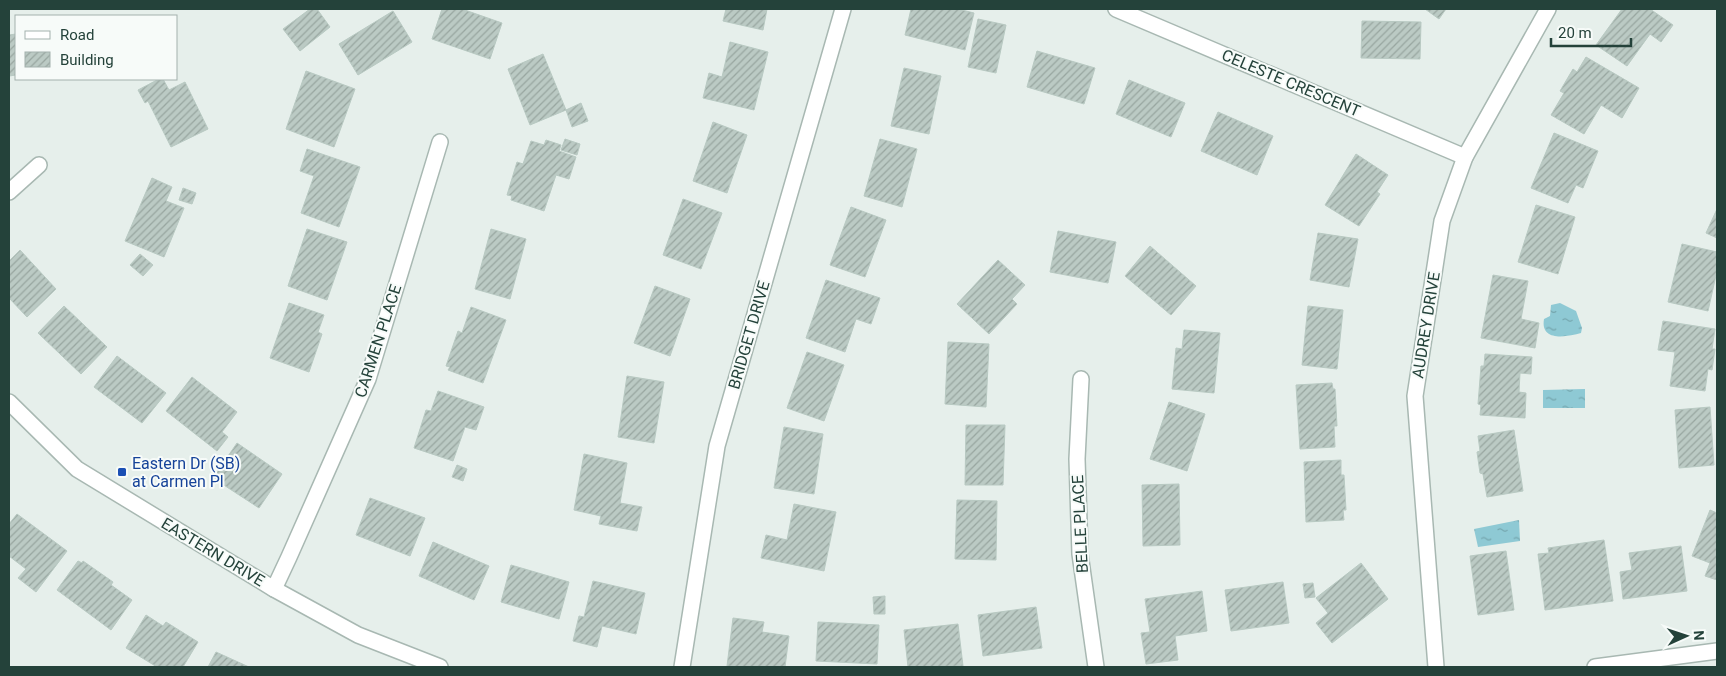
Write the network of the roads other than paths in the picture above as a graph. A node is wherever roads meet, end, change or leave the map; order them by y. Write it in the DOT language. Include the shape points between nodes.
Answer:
graph roads {
  1 [pos="843,9"];
  2 [pos="1116,9"];
  3 [pos="1548,9"];
  4 [pos="440,142"];
  5 [pos="1465,157"];
  6 [pos="39,165"];
  7 [pos="9,192"];
  8 [pos="1081,379"];
  9 [pos="9,402"];
  10 [pos="274,589"];
  11 [pos="1717,651"];
  12 [pos="440,667"];
  13 [pos="682,667"];
  14 [pos="1096,667"];
  15 [pos="1436,667"];
  16 [pos="1595,667"];
  1 -- 13 [label="street, BRIDGET DRIVE" via="717,446"];
  2 -- 5 [label="street, CELESTE CRESCENT"];
  3 -- 5 [label="street, AUDREY DRIVE"];
  4 -- 10 [label="street, CARMEN PLACE" via="368,379"];
  5 -- 15 [label="street, AUDREY DRIVE" via="1442,221 1415,396"];
  6 -- 7 [label="street"];
  8 -- 14 [label="street, BELLE PLACE" via="1077,459 1080,554"];
  9 -- 10 [label="street, EASTERN DRIVE" via="77,469"];
  10 -- 12 [label="street, EASTERN DRIVE" via="358,635"];
  11 -- 16 [label="street"];
}
